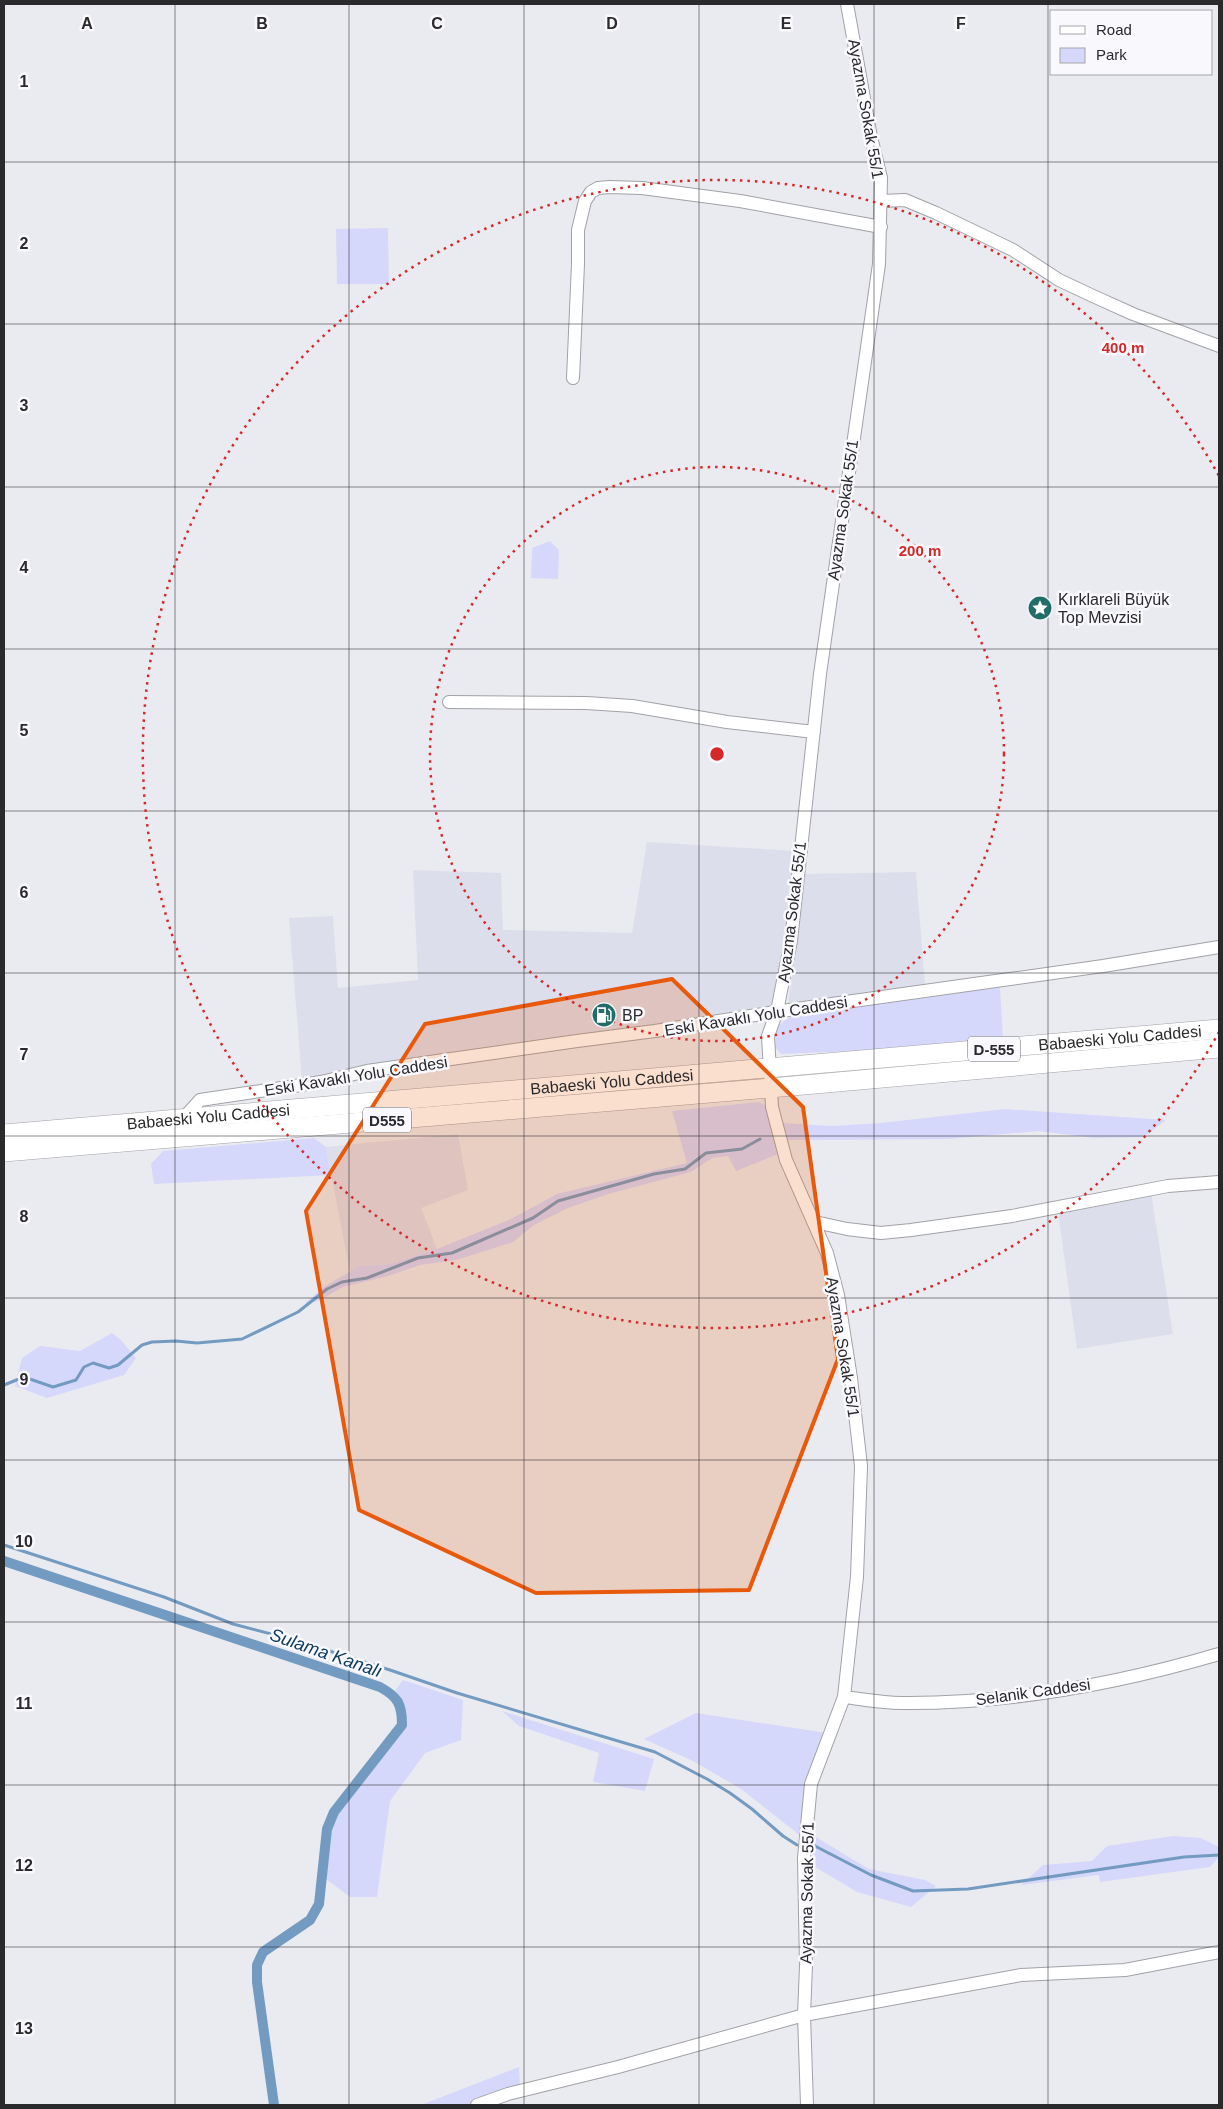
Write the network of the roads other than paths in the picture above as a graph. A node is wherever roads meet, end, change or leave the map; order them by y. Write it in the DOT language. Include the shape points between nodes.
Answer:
graph roads {
  1 [pos="847,4"];
  2 [pos="881,201"];
  3 [pos="880,227"];
  4 [pos="1219,346"];
  5 [pos="573,378"];
  6 [pos="449,702"];
  7 [pos="814,732"];
  8 [pos="1219,946"];
  9 [pos="777,1011"];
  10 [pos="1219,1029"];
  11 [pos="1219,1048"];
  12 [pos="769,1069"];
  13 [pos="770,1088"];
  14 [pos="183,1119"];
  15 [pos="4,1134"];
  16 [pos="4,1152"];
  17 [pos="1219,1182"];
  18 [pos="815,1222"];
  19 [pos="1219,1654"];
  20 [pos="844,1697"];
  21 [pos="1219,1952"];
  22 [pos="804,2015"];
  23 [pos="476,2105"];
  24 [pos="807,2105"];
  1 -- 2 [label="street, Ayazma Sokak 55/1" via="880,178"];
  2 -- 3 [label="street, Ayazma Sokak 55/1"];
  2 -- 4 [label="street" via="905,200 1013,250 1059,280 1093,296"];
  3 -- 5 [label="street" via="730,200 642,188 598,188 585,201 578,230"];
  3 -- 7 [label="street, Ayazma Sokak 55/1" via="880,264 842,515"];
  6 -- 7 [label="street" via="632,706 736,724"];
  7 -- 9 [label="street, Ayazma Sokak 55/1" via="791,942"];
  8 -- 9 [label="street, Eski Kavaklı Yolu Caddesi" via="1102,966"];
  9 -- 12 [label="street, Ayazma Sokak 55/1" via="768,1036"];
  9 -- 14 [label="street, Eski Kavaklı Yolu Caddesi" via="655,1032 367,1071 321,1082 200,1100"];
  10 -- 12 [label="highway, Babaeski Yolu Caddesi / D-555"];
  11 -- 13 [label="highway, Babaeski Yolu Caddesi / D-555"];
  12 -- 13 [label="street, Ayazma Sokak 55/1"];
  12 -- 14 [label="highway, Babaeski Yolu Caddesi / D555"];
  13 -- 16 [label="highway, Babaeski Yolu Caddesi / D555"];
  13 -- 18 [label="street, Ayazma Sokak 55/1" via="786,1160"];
  14 -- 15 [label="highway, Babaeski Yolu Caddesi / D555"];
  17 -- 18 [label="street" via="1168,1186 1056,1209 881,1233"];
  18 -- 20 [label="street, Ayazma Sokak 55/1" via="838,1295 860,1466 857,1577"];
  19 -- 20 [label="street, Selanik Caddesi" via="1078,1687 980,1701 899,1703"];
  20 -- 22 [label="street, Ayazma Sokak 55/1" via="810,1784 804,1858"];
  21 -- 22 [label="street" via="1126,1970 1022,1975"];
  22 -- 23 [label="street"];
  22 -- 24 [label="street, Ayazma Sokak 55/1"];
}
